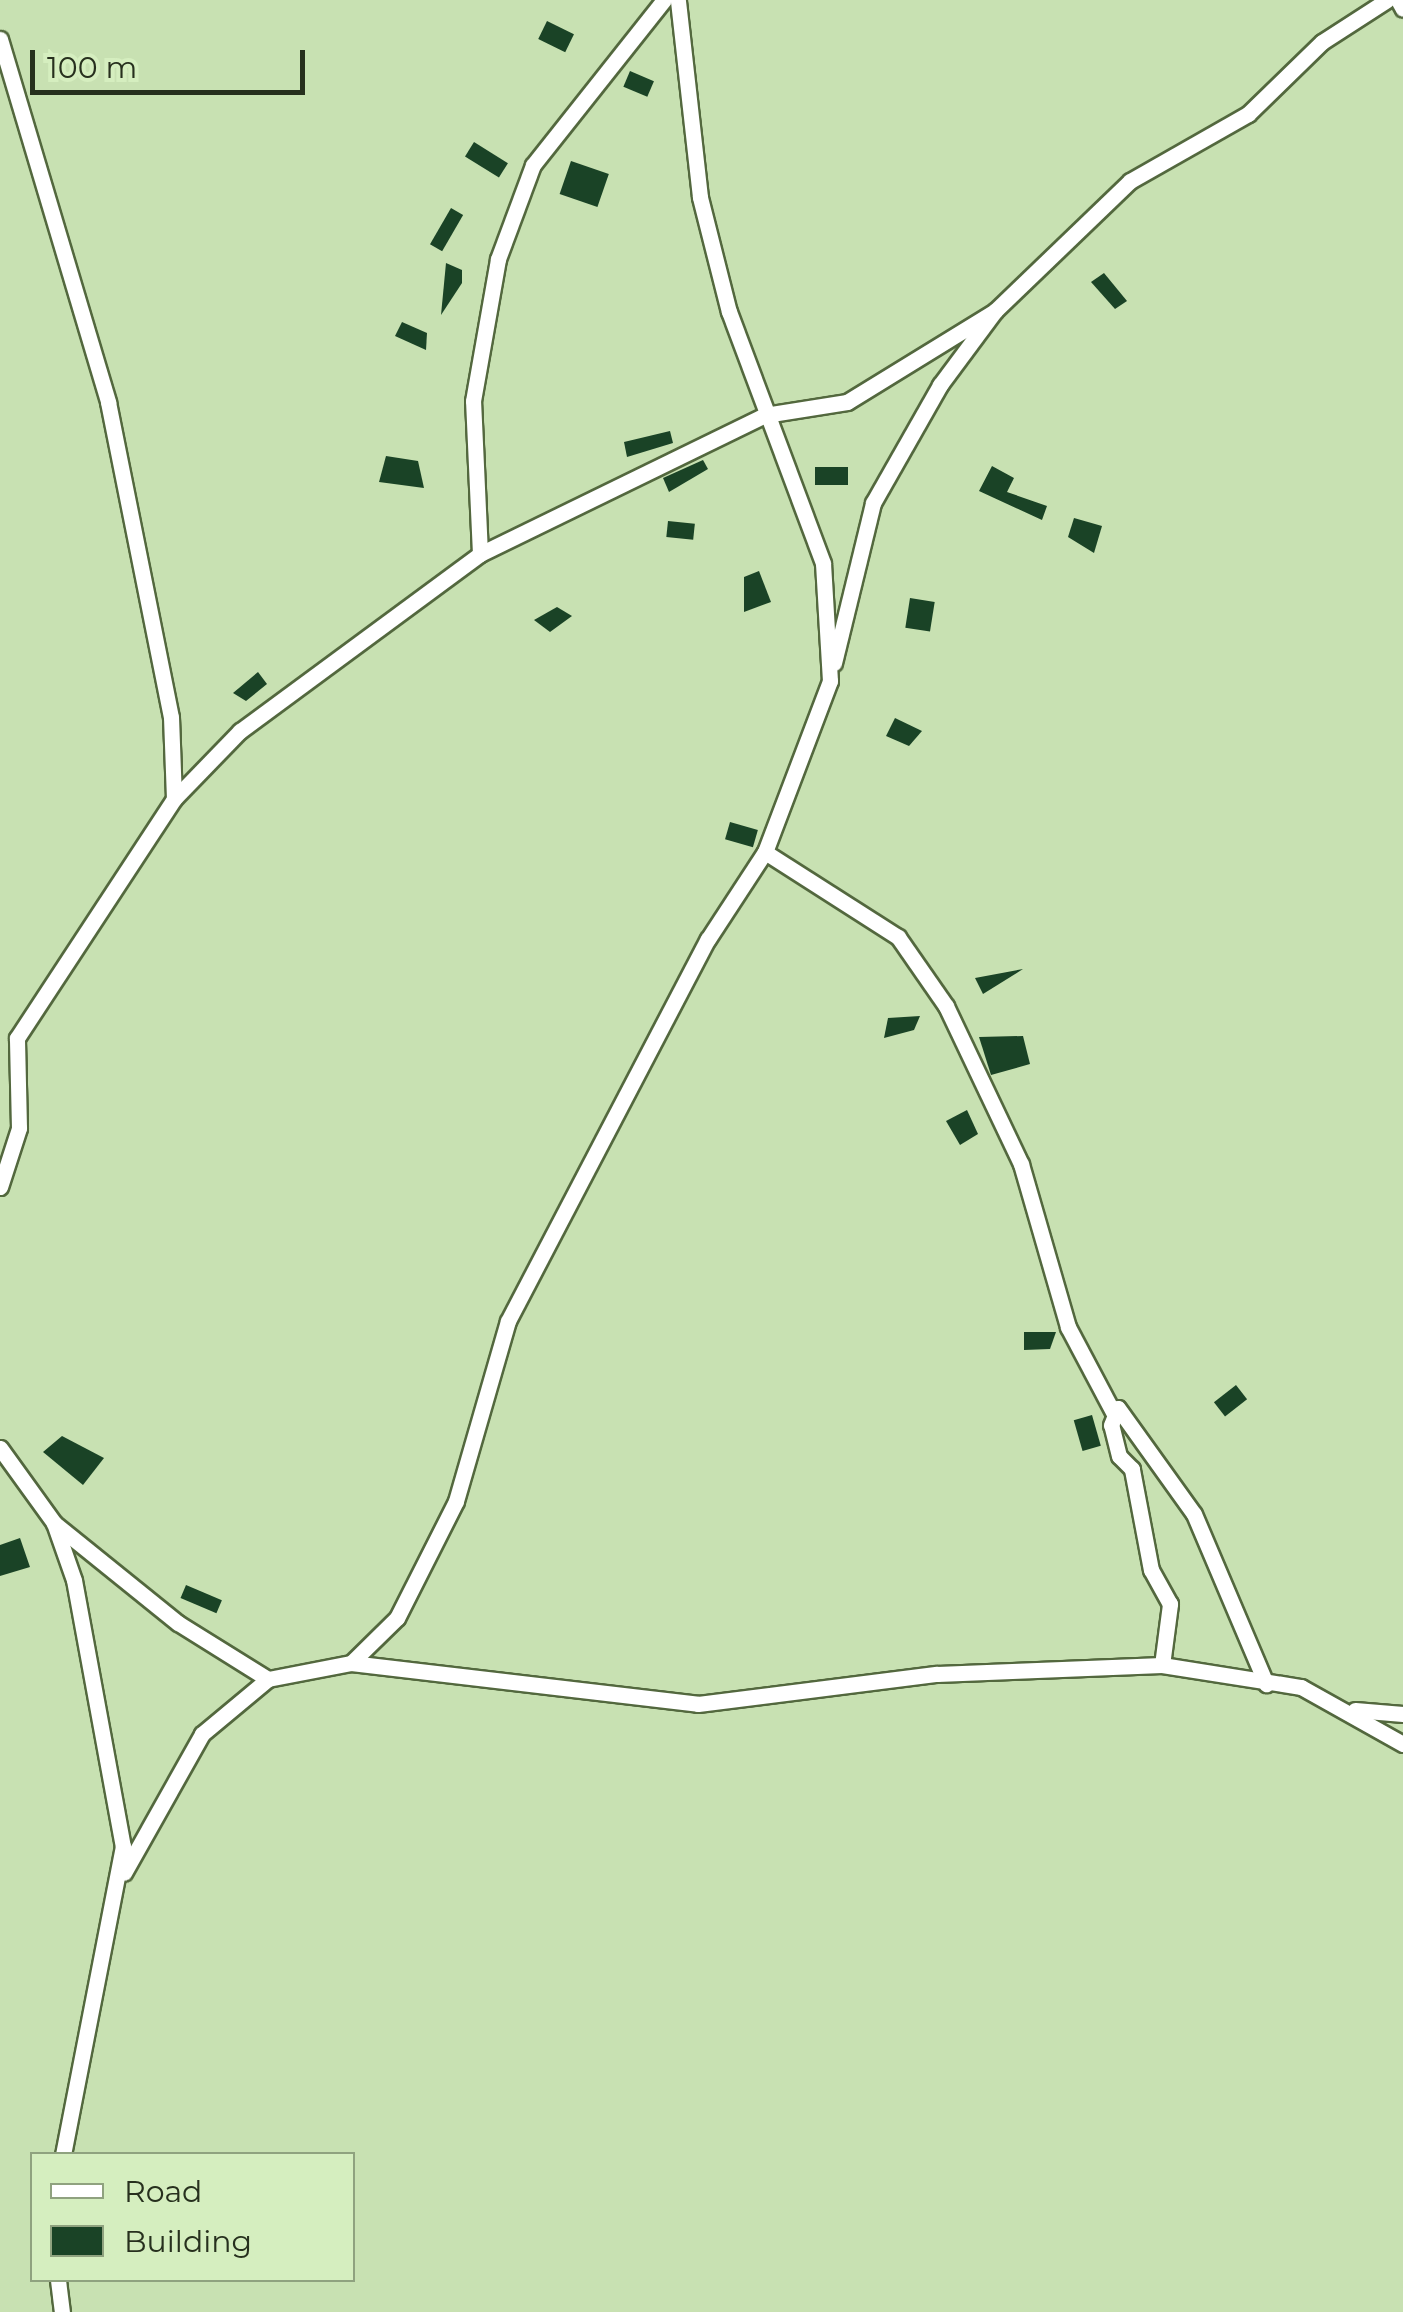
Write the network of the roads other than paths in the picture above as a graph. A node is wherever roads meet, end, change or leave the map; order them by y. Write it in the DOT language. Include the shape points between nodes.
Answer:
graph roads {
  1 [pos="664,0"];
  2 [pos="678,0"];
  3 [pos="1387,0"];
  4 [pos="1398,0"];
  5 [pos="1403,9"];
  6 [pos="0,39"];
  7 [pos="995,311"];
  8 [pos="765,415"];
  9 [pos="480,554"];
  10 [pos="830,682"];
  11 [pos="174,799"];
  12 [pos="765,852"];
  13 [pos="0,1188"];
  14 [pos="1113,1412"];
  15 [pos="0,1448"];
  16 [pos="7,1472"];
  17 [pos="54,1522"];
  18 [pos="351,1663"];
  19 [pos="1162,1665"];
  20 [pos="268,1679"];
  21 [pos="1266,1684"];
  22 [pos="1351,1710"];
  23 [pos="1403,1714"];
  24 [pos="1403,1744"];
  25 [pos="124,1874"];
  26 [pos="63,2152"];
  27 [pos="58,2282"];
  28 [pos="62,2312"];
  1 -- 9 [label="street" via="533,165 498,259 473,401"];
  2 -- 8 [label="street" via="700,197"];
  3 -- 7 [label="street" via="1322,42 1248,114 1130,181"];
  4 -- 5 [label="street"];
  6 -- 11 [label="street" via="108,402 171,717"];
  7 -- 8 [label="street" via="846,402"];
  7 -- 10 [label="street" via="940,385 874,503"];
  8 -- 9 [label="street"];
  8 -- 10 [label="street" via="824,563"];
  9 -- 11 [label="street" via="315,668"];
  10 -- 12 [label="street"];
  11 -- 13 [label="street" via="17,1038 19,1128"];
  12 -- 14 [label="street" via="898,936 946,1006 1021,1164 1068,1326"];
  12 -- 18 [label="street" via="708,939 516,1304 456,1500 398,1618"];
  14 -- 19 [label="street" via="1151,1570 1170,1604"];
  14 -- 21 [label="street" via="1194,1514"];
  15 -- 16 [label="street"];
  16 -- 17 [label="street"];
  17 -- 20 [label="street" via="178,1622"];
  17 -- 25 [label="street" via="100,1696"];
  18 -- 19 [label="street" via="698,1704 937,1674"];
  18 -- 20 [label="street"];
  19 -- 21 [label="street"];
  20 -- 25 [label="street" via="202,1734"];
  21 -- 22 [label="street" via="1301,1687"];
  22 -- 23 [label="street"];
  22 -- 24 [label="street"];
  25 -- 26 [label="street" via="90,1998"];
  27 -- 28 [label="street"];
}
